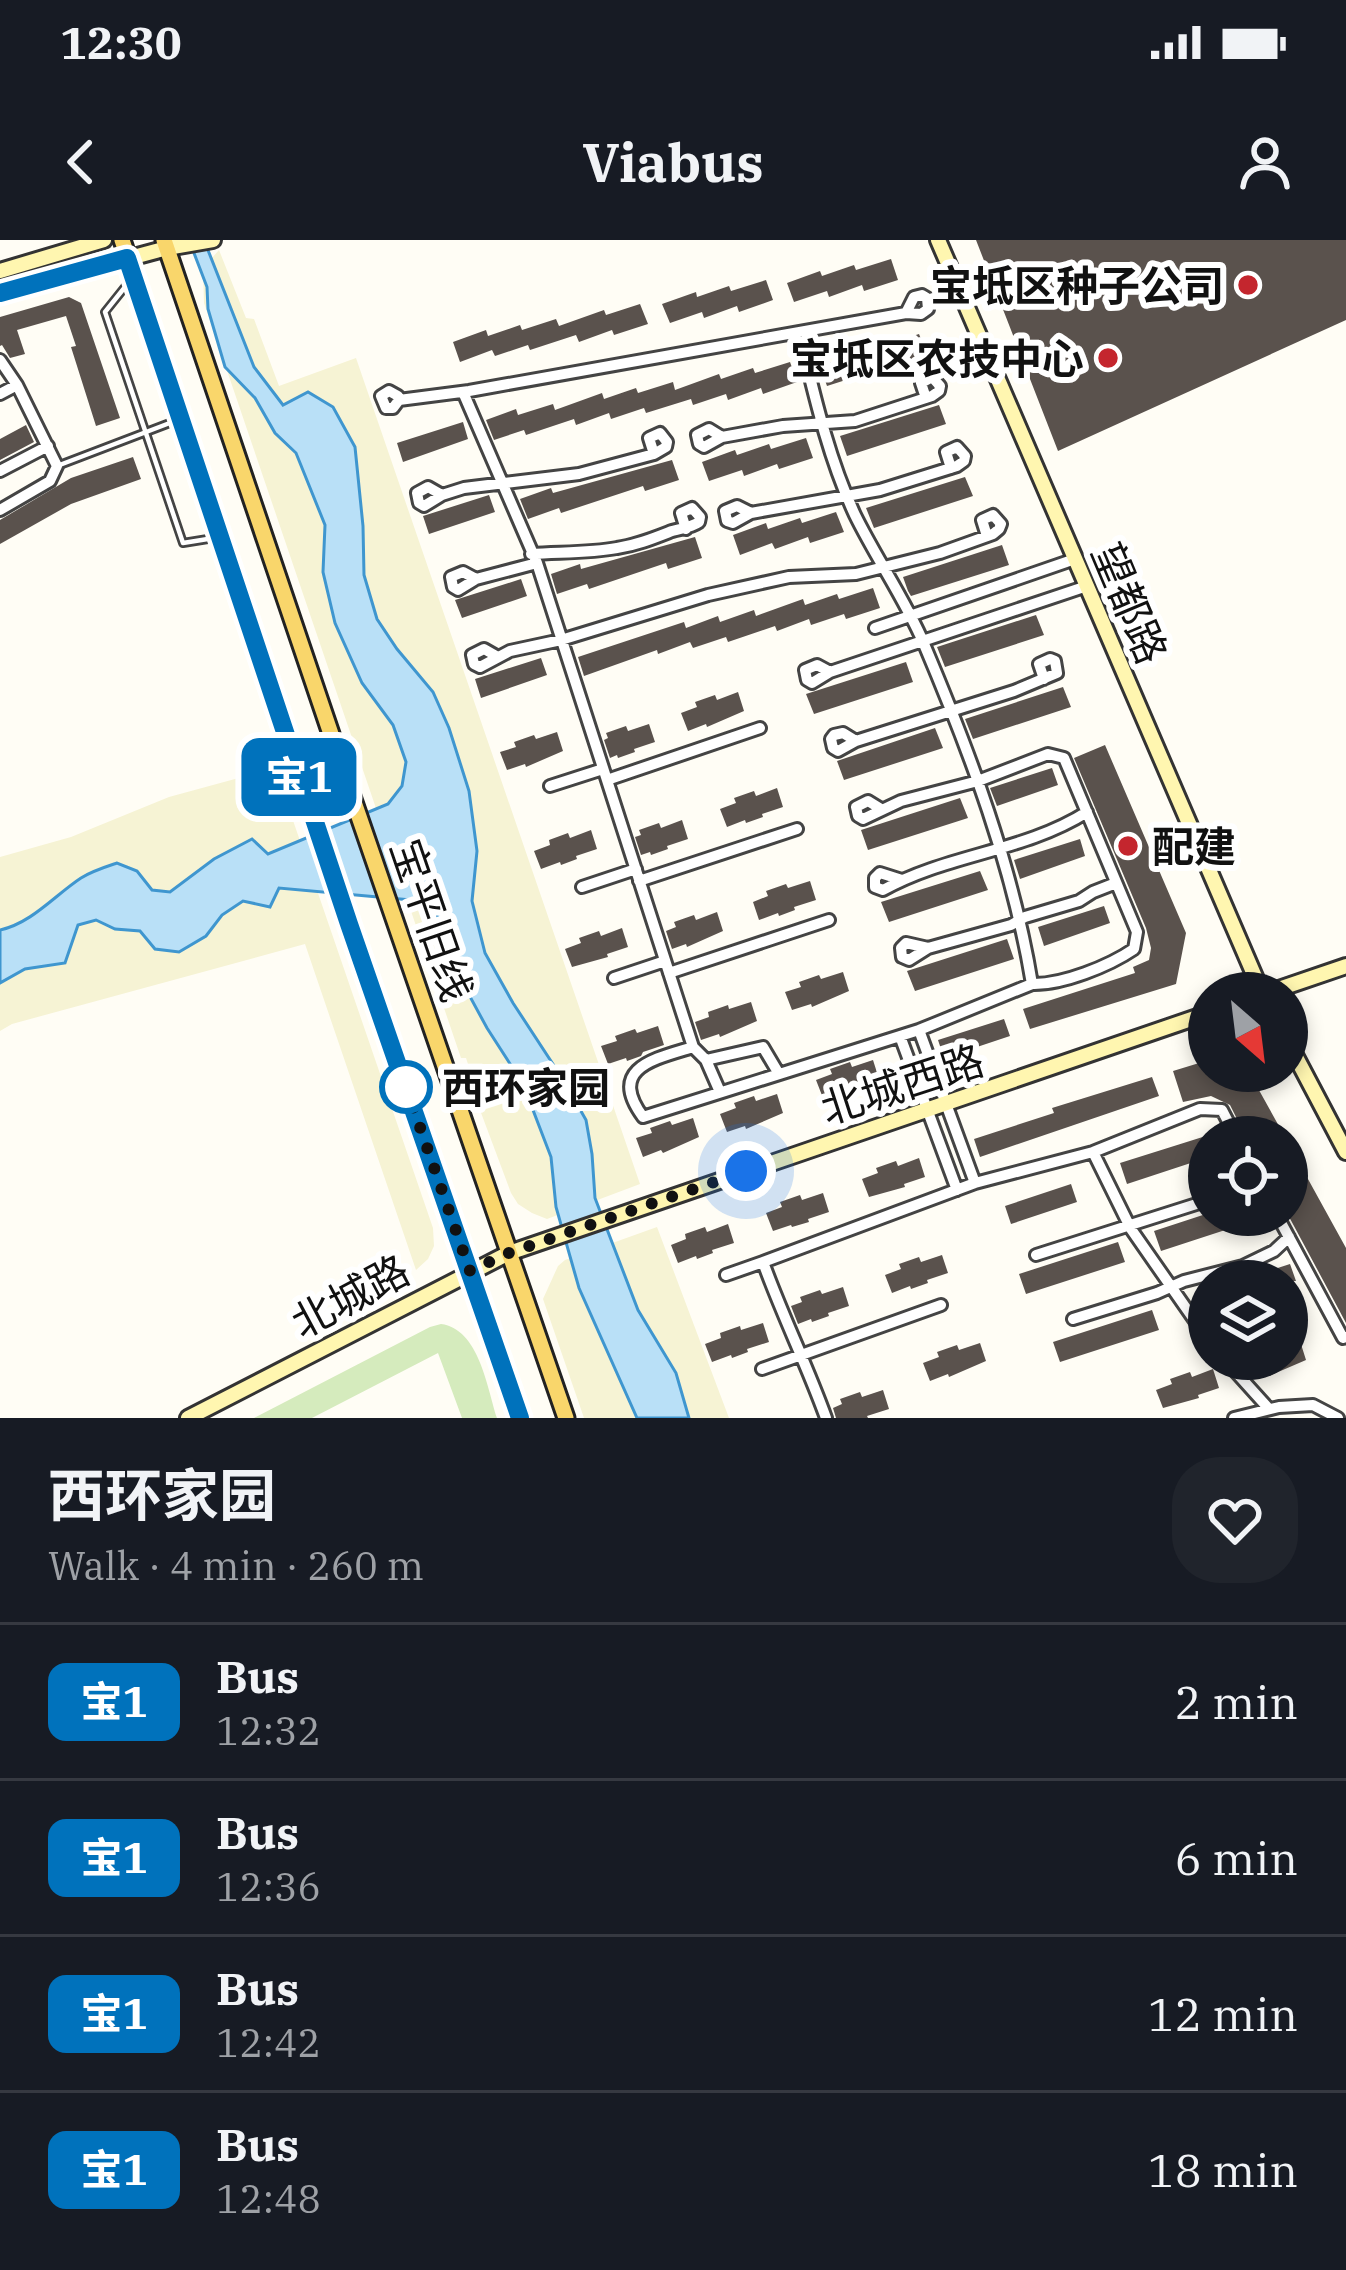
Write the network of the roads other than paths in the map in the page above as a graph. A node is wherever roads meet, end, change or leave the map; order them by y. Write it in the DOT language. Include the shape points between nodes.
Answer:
graph roads {
  1 [pos="104,240"];
  2 [pos="122,240"];
  3 [pos="212,240"];
  4 [pos="938,240"];
  5 [pos="166,244"];
  6 [pos="127,258"];
  7 [pos="0,271"];
  8 [pos="133,277"];
  9 [pos="0,293"];
  10 [pos="906,313"];
  11 [pos="799,332"];
  12 [pos="0,360"];
  13 [pos="17,386"];
  14 [pos="463,392"];
  15 [pos="0,394"];
  16 [pos="926,398"];
  17 [pos="399,400"];
  18 [pos="180,420"];
  19 [pos="822,424"];
  20 [pos="145,430"];
  21 [pos="722,437"];
  22 [pos="48,446"];
  23 [pos="654,454"];
  24 [pos="57,466"];
  25 [pos="952,468"];
  26 [pos="0,471"];
  27 [pos="501,482"];
  28 [pos="442,495"];
  29 [pos="848,497"];
  30 [pos="0,510"];
  31 [pos="751,513"];
  32 [pos="686,529"];
  33 [pos="987,536"];
  34 [pos="220,538"];
  35 [pos="534,558"];
  36 [pos="1075,559"];
  37 [pos="882,567"];
  38 [pos="476,580"];
  39 [pos="1087,586"];
  40 [pos="911,616"];
  41 [pos="875,628"];
  42 [pos="561,640"];
  43 [pos="923,641"];
  44 [pos="497,657"];
  45 [pos="830,672"];
  46 [pos="1044,680"];
  47 [pos="951,711"];
  48 [pos="760,728"];
  49 [pos="856,741"];
  50 [pos="605,774"];
  51 [pos="978,782"];
  52 [pos="550,785"];
  53 [pos="881,809"];
  54 [pos="1087,812"];
  55 [pos="797,830"];
  56 [pos="1000,849"];
  57 [pos="637,875"];
  58 [pos="902,880"];
  59 [pos="1117,883"];
  60 [pos="581,887"];
  61 [pos="829,920"];
  62 [pos="1021,921"];
  63 [pos="928,948"];
  64 [pos="1346,966"];
  65 [pos="668,967"];
  66 [pos="1255,972"];
  67 [pos="614,978"];
  68 [pos="1308,979"];
  69 [pos="1032,984"];
  70 [pos="1188,1020"];
  71 [pos="920,1030"];
  72 [pos="900,1036"];
  73 [pos="693,1046"];
  74 [pos="706,1060"];
  75 [pos="779,1074"];
  76 [pos="1308,1080"];
  77 [pos="720,1092"];
  78 [pos="947,1105"];
  79 [pos="928,1110"];
  80 [pos="1225,1116"];
  81 [pos="1093,1152"];
  82 [pos="1346,1152"];
  83 [pos="975,1184"];
  84 [pos="957,1190"];
  85 [pos="1188,1207"];
  86 [pos="614,1215"];
  87 [pos="1129,1225"];
  88 [pos="1289,1237"];
  89 [pos="509,1253"];
  90 [pos="1036,1256"];
  91 [pos="763,1262"];
  92 [pos="470,1271"];
  93 [pos="726,1275"];
  94 [pos="1169,1287"];
  95 [pos="941,1305"];
  96 [pos="1188,1313"];
  97 [pos="1073,1319"];
  98 [pos="1346,1337"];
  99 [pos="801,1353"];
  100 [pos="762,1369"];
  101 [pos="1243,1380"];
  102 [pos="1269,1409"];
  103 [pos="188,1418"];
  104 [pos="520,1418"];
  105 [pos="566,1418"];
  106 [pos="826,1418"];
  107 [pos="1234,1418"];
  108 [pos="1338,1418"];
  1 -- 7 [label="street"];
  2 -- 6 [label="main road, 宝平旧线"];
  3 -- 5 [label="street"];
  4 -- 36 [label="street, 望都路"];
  5 -- 6 [label="street"];
  5 -- 89 [label="main road, 宝平旧线"];
  6 -- 8 [label="main road, 宝平旧线"];
  6 -- 9 [label="street"];
  8 -- 18 [label="main road, 宝平旧线"];
  8 -- 20 [label="lane" via="105,312"];
  10 -- 11 [label="street"];
  11 -- 14 [label="street"];
  11 -- 19 [label="street"];
  12 -- 13 [label="street"];
  13 -- 15 [label="street"];
  13 -- 22 [label="street"];
  14 -- 17 [label="street"];
  14 -- 27 [label="street"];
  16 -- 19 [label="street"];
  18 -- 20 [label="lane"];
  18 -- 34 [label="main road, 宝平旧线"];
  19 -- 21 [label="street"];
  19 -- 29 [label="street"];
  20 -- 24 [label="lane"];
  20 -- 34 [label="lane" via="184,543"];
  22 -- 24 [label="street"];
  22 -- 26 [label="street"];
  23 -- 27 [label="street" via="579,474"];
  24 -- 30 [label="street" via="50,481"];
  25 -- 29 [label="street"];
  27 -- 28 [label="street"];
  27 -- 35 [label="street"];
  29 -- 31 [label="street"];
  29 -- 37 [label="street"];
  32 -- 35 [label="street"];
  33 -- 37 [label="street"];
  34 -- 92 [label="main road, 宝平旧线"];
  35 -- 38 [label="street"];
  35 -- 42 [label="street"];
  36 -- 39 [label="street, 望都路"];
  36 -- 40 [label="street"];
  37 -- 40 [label="street"];
  37 -- 42 [label="street" via="708,595"];
  39 -- 43 [label="street"];
  39 -- 66 [label="street, 望都路"];
  40 -- 41 [label="street"];
  40 -- 43 [label="street"];
  42 -- 44 [label="street"];
  42 -- 50 [label="street"];
  43 -- 45 [label="street"];
  43 -- 47 [label="street"];
  46 -- 47 [label="street"];
  47 -- 49 [label="street"];
  47 -- 51 [label="street"];
  48 -- 50 [label="street"];
  50 -- 52 [label="street"];
  50 -- 57 [label="street"];
  51 -- 53 [label="street"];
  51 -- 54 [label="street" via="1048,754 1064,758"];
  51 -- 56 [label="street"];
  54 -- 56 [label="street"];
  54 -- 59 [label="street"];
  55 -- 57 [label="street"];
  56 -- 58 [label="street"];
  56 -- 62 [label="street"];
  57 -- 60 [label="street"];
  57 -- 65 [label="street"];
  59 -- 62 [label="street"];
  59 -- 69 [label="street" via="1137,932 1134,949"];
  61 -- 65 [label="street"];
  62 -- 63 [label="street"];
  62 -- 69 [label="street"];
  64 -- 68 [label="street"];
  65 -- 67 [label="street"];
  65 -- 73 [label="street"];
  69 -- 71 [label="street"];
  70 -- 78 [label="street, 北城西路"];
  71 -- 72 [label="street"];
  71 -- 78 [label="street"];
  72 -- 75 [label="street"];
  72 -- 79 [label="street"];
  73 -- 74 [label="street"];
  73 -- 77 [label="street" via="633,1072 634,1105 643,1117"];
  74 -- 75 [label="street" via="763,1047"];
  74 -- 77 [label="street"];
  75 -- 77 [label="street"];
  76 -- 82 [label="street"];
  78 -- 79 [label="street, 北城西路"];
  78 -- 83 [label="street"];
  79 -- 84 [label="street"];
  79 -- 86 [label="street, 北城西路"];
  80 -- 81 [label="street" via="1200,1109"];
  81 -- 83 [label="street"];
  81 -- 87 [label="street"];
  83 -- 84 [label="street"];
  84 -- 91 [label="street"];
  85 -- 87 [label="street"];
  86 -- 89 [label="street, 北城路"];
  87 -- 90 [label="street"];
  87 -- 94 [label="street"];
  88 -- 94 [label="street" via="1243,1265"];
  88 -- 98 [label="street"];
  89 -- 92 [label="street, 北城路"];
  89 -- 105 [label="main road, 宝平旧线"];
  91 -- 93 [label="street"];
  91 -- 99 [label="street"];
  92 -- 103 [label="street, 北城路"];
  92 -- 104 [label="main road, 宝平旧线"];
  94 -- 96 [label="street"];
  94 -- 97 [label="street"];
  95 -- 99 [label="street"];
  99 -- 100 [label="street"];
  99 -- 106 [label="street"];
  101 -- 102 [label="street"];
  102 -- 107 [label="street"];
  102 -- 108 [label="street" via="1313,1405"];
}
